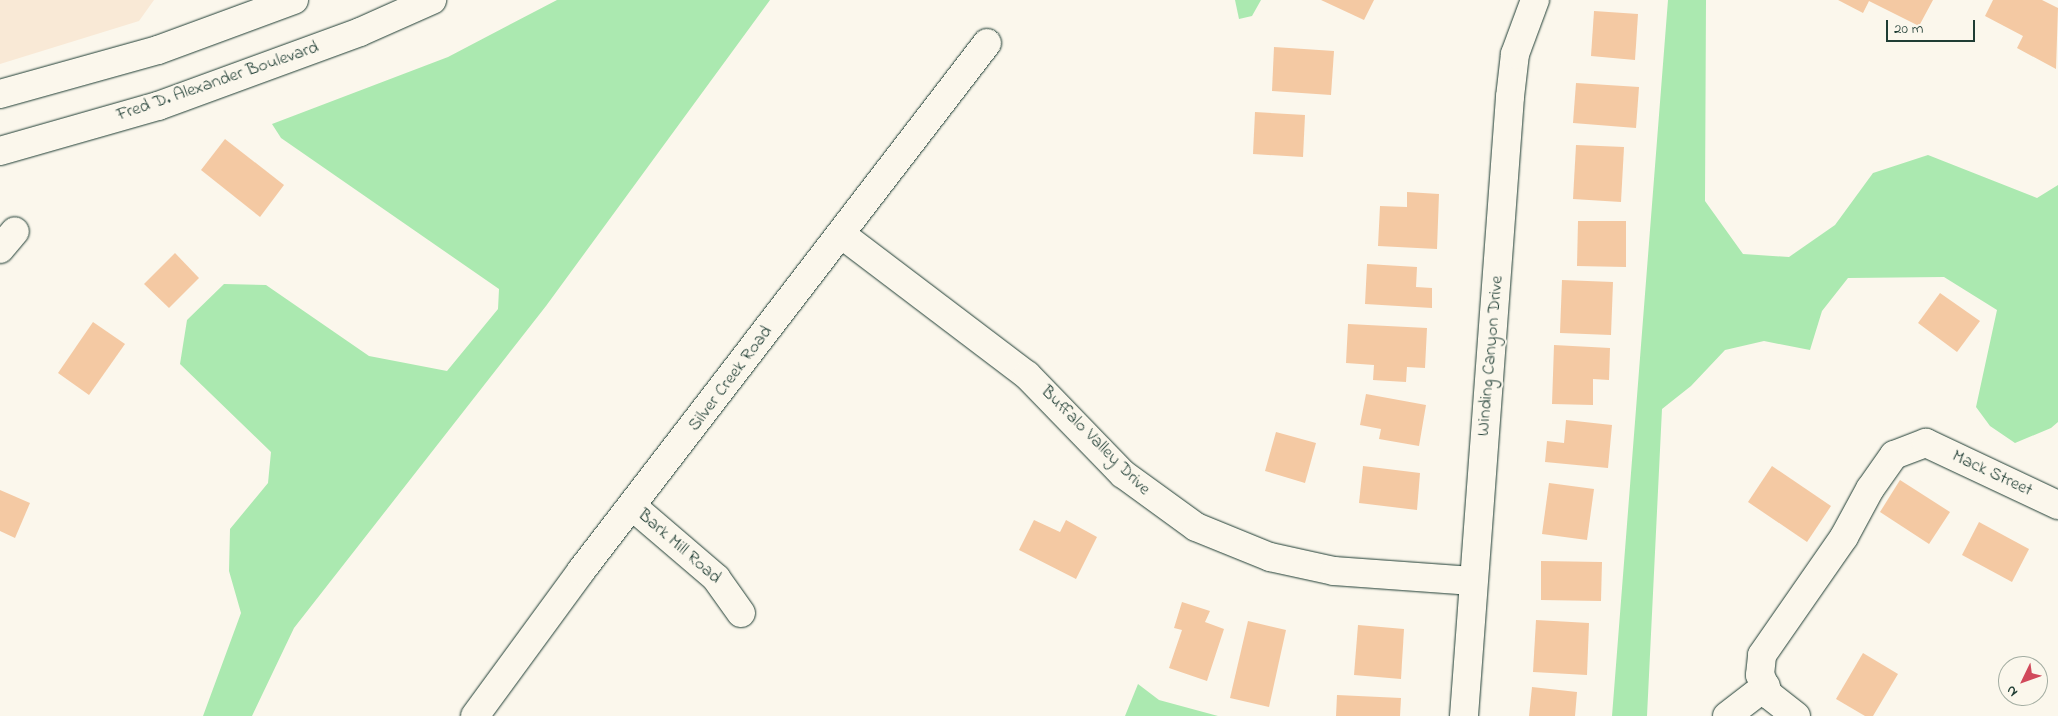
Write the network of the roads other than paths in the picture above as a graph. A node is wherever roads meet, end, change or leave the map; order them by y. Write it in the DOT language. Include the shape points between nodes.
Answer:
graph roads {
  1 [pos="294,0"];
  2 [pos="432,0"];
  3 [pos="1535,0"];
  4 [pos="987,42"];
  5 [pos="0,94"];
  6 [pos="0,152"];
  7 [pos="841,234"];
  8 [pos="2058,505"];
  9 [pos="632,506"];
  10 [pos="1473,581"];
  11 [pos="741,613"];
  12 [pos="1766,686"];
  13 [pos="475,716"];
  14 [pos="1464,716"];
  15 [pos="1727,716"];
  16 [pos="1796,716"];
  1 -- 5 [label="street" via="158,50"];
  2 -- 6 [label="street, Fred D. Alexander Boulevard" via="360,32 158,106"];
  3 -- 10 [label="street, Winding Canyon Drive" via="1515,54 1510,97"];
  4 -- 7 [label="street, Silver Creek Road"];
  7 -- 9 [label="street, Silver Creek Road"];
  7 -- 10 [label="street, Buffalo Valley Drive" via="1027,375 1123,474 1196,527 1270,556 1334,571"];
  8 -- 12 [label="street, Mack Street" via="1926,442 1894,455 1870,489 1844,537 1762,655 1760,675"];
  9 -- 11 [label="street, Bark Mill Road" via="716,578"];
  9 -- 13 [label="street, Silver Creek Road"];
  10 -- 14 [label="street, Winding Canyon Drive"];
  12 -- 15 [label="street"];
  12 -- 16 [label="street" via="1769,695"];
}
